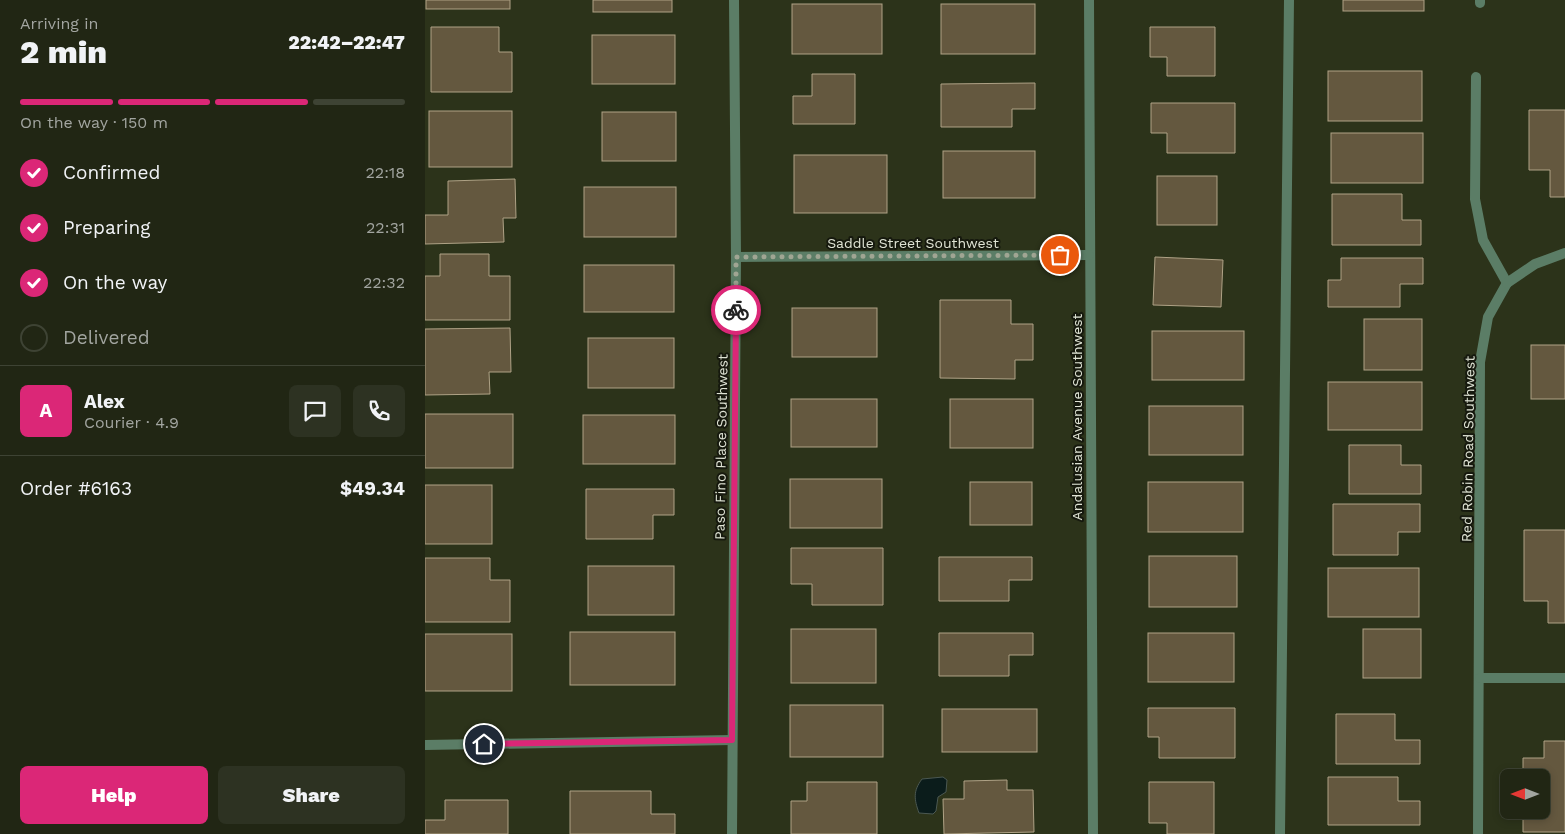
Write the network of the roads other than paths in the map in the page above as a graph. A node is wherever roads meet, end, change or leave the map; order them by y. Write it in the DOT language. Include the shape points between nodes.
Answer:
graph roads {
  1 [pos="734,0"];
  2 [pos="1089,0"];
  3 [pos="1289,0"];
  4 [pos="1476,77"];
  5 [pos="1565,253"];
  6 [pos="1089,255"];
  7 [pos="736,257"];
  8 [pos="1507,283"];
  9 [pos="1480,678"];
  10 [pos="1565,678"];
  11 [pos="732,740"];
  12 [pos="425,745"];
  13 [pos="733,834"];
  14 [pos="1093,834"];
  15 [pos="1280,834"];
  16 [pos="1479,834"];
  1 -- 7 [label="street, Paso Fino Place Southwest"];
  2 -- 6 [label="street, Andalusian Avenue Southwest"];
  3 -- 15 [label="street"];
  4 -- 8 [label="street" via="1475,199 1483,240"];
  5 -- 8 [label="street" via="1535,264"];
  6 -- 7 [label="street, Saddle Street Southwest"];
  6 -- 14 [label="street, Andalusian Avenue Southwest"];
  7 -- 11 [label="street, Paso Fino Place Southwest"];
  8 -- 9 [label="street, Red Robin Road Southwest" via="1487,316 1481,362"];
  9 -- 10 [label="street"];
  9 -- 16 [label="street, Red Robin Road Southwest"];
  11 -- 12 [label="street"];
  11 -- 13 [label="street, Paso Fino Place Southwest"];
}
